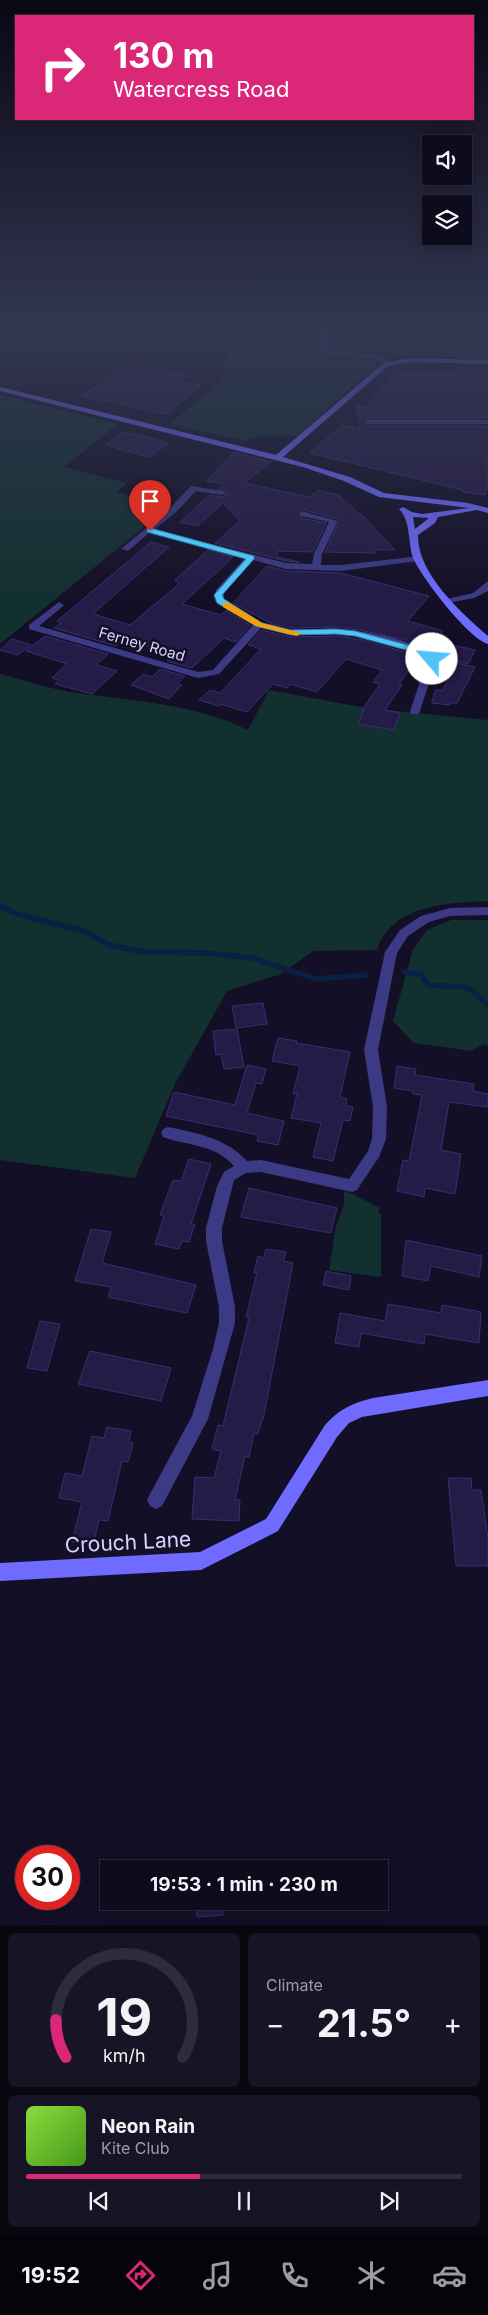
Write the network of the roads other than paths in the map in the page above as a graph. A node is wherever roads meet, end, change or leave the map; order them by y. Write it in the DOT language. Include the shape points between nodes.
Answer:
graph roads {
  1 [pos="128,421"];
  2 [pos="320,421"];
  3 [pos="370,422"];
  4 [pos="488,422"];
  5 [pos="277,458"];
  6 [pos="222,493"];
  7 [pos="382,495"];
  8 [pos="412,499"];
  9 [pos="431,500"];
  10 [pos="404,510"];
  11 [pos="484,510"];
  12 [pos="304,514"];
  13 [pos="436,514"];
  14 [pos="150,531"];
  15 [pos="414,534"];
  16 [pos="125,549"];
  17 [pos="251,558"];
  18 [pos="417,558"];
  19 [pos="316,567"];
  20 [pos="488,584"];
  21 [pos="448,600"];
  22 [pos="59,605"];
  23 [pos="259,624"];
  24 [pos="488,641"];
  25 [pos="415,712"];
  26 [pos="488,911"];
  27 [pos="168,1133"];
  28 [pos="244,1167"];
  29 [pos="488,1388"];
  30 [pos="156,1500"];
  31 [pos="0,1572"];
  1 -- 5 [label="street"];
  2 -- 5 [label="street"];
  3 -- 4 [label="street"];
  5 -- 7 [label="street" via="331,473"];
  6 -- 14 [label="street" via="194,488"];
  7 -- 8 [label="street"];
  7 -- 10 [label="street"];
  8 -- 9 [label="street"];
  8 -- 10 [label="street" via="404,503"];
  9 -- 11 [label="street"];
  9 -- 13 [label="street" via="440,504 441,510"];
  10 -- 13 [label="street" via="422,516"];
  10 -- 15 [label="street" via="410,517 409,528"];
  11 -- 13 [label="street"];
  12 -- 19 [label="street" via="334,521 318,554"];
  13 -- 15 [label="street"];
  14 -- 16 [label="street"];
  14 -- 17 [label="street"];
  15 -- 18 [label="street" via="412,540"];
  17 -- 19 [label="street" via="286,566"];
  17 -- 23 [label="street" via="218,595 220,601"];
  18 -- 19 [label="street" via="350,567"];
  18 -- 21 [label="street"];
  20 -- 21 [label="street" via="479,594"];
  21 -- 24 [label="street" via="466,624"];
  22 -- 23 [label="street, Ferney Road" via="32,627 198,675 216,672"];
  23 -- 25 [label="street" via="291,633 355,633 428,654 432,659"];
  26 -- 28 [label="street" via="450,912 425,919 404,933 391,952 371,1050 380,1107 379,1139 374,1153 352,1186 261,1166"];
  27 -- 28 [label="street" via="228,1149"];
  28 -- 30 [label="street" via="229,1176 224,1186 214,1228 227,1307 221,1349 200,1419"];
  29 -- 31 [label="street, Crouch Lane" via="373,1406 343,1417 272,1525 201,1561"];
}
